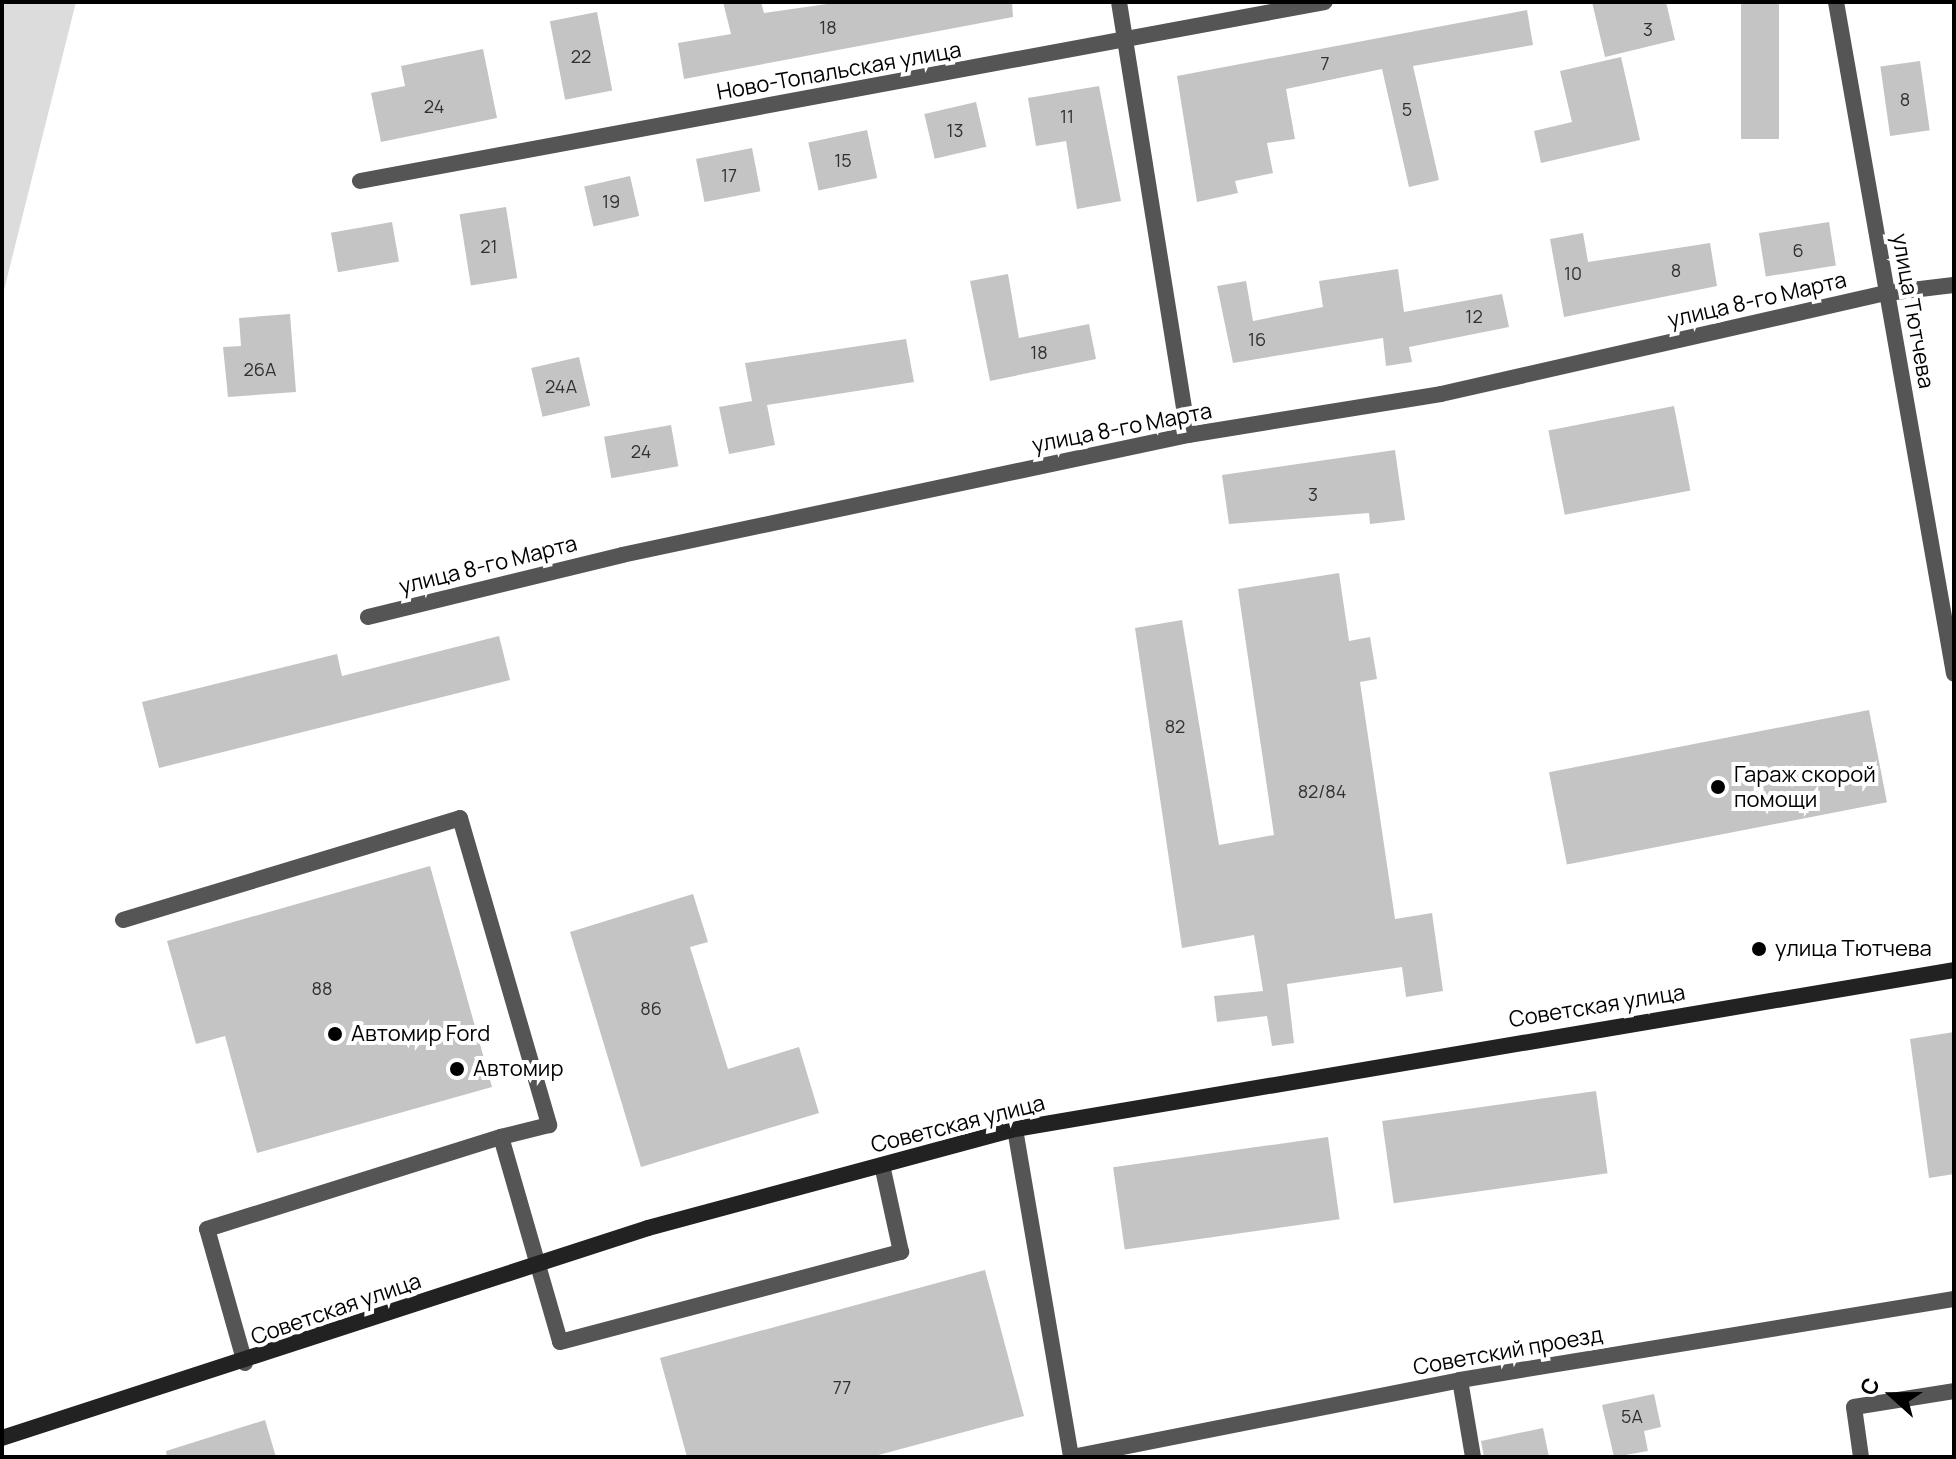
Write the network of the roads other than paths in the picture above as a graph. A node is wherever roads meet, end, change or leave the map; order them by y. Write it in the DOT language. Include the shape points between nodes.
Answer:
graph roads {
  1 [pos="1119,2"];
  2 [pos="1325,2"];
  3 [pos="1836,2"];
  4 [pos="1127,41"];
  5 [pos="360,181"];
  6 [pos="1954,285"];
  7 [pos="1887,293"];
  8 [pos="1188,435"];
  9 [pos="368,617"];
  10 [pos="1954,674"];
  11 [pos="123,920"];
  12 [pos="1954,970"];
  13 [pos="1015,1129"];
  14 [pos="501,1137"];
  15 [pos="882,1165"];
  16 [pos="539,1263"];
  17 [pos="1954,1299"];
  18 [pos="245,1363"];
  19 [pos="1460,1380"];
  20 [pos="1954,1391"];
  21 [pos="2,1438"];
  22 [pos="1072,1457"];
  23 [pos="1473,1457"];
  24 [pos="1861,1457"];
  1 -- 4 [label="street"];
  2 -- 4 [label="street, Ново-Топальская улица"];
  3 -- 7 [label="street, улица Тютчева"];
  4 -- 5 [label="street, Ново-Топальская улица"];
  4 -- 8 [label="street"];
  6 -- 7 [label="street, улица 8-го Марта"];
  7 -- 8 [label="street, улица 8-го Марта" via="1441,394"];
  7 -- 10 [label="street, улица Тютчева"];
  8 -- 9 [label="street, улица 8-го Марта" via="622,555"];
  11 -- 14 [label="street" via="460,818 549,1125"];
  12 -- 13 [label="main road, Советская улица"];
  13 -- 15 [label="main road, Советская улица"];
  13 -- 22 [label="street"];
  14 -- 16 [label="street"];
  14 -- 18 [label="street" via="207,1229"];
  15 -- 16 [label="main road, Советская улица"];
  15 -- 16 [label="street" via="901,1252 560,1342"];
  16 -- 18 [label="main road, Советская улица"];
  17 -- 19 [label="street, Советский проезд"];
  18 -- 21 [label="main road, Советская улица"];
  19 -- 22 [label="street, Советский проезд"];
  19 -- 23 [label="street"];
  20 -- 24 [label="street" via="1854,1407"];
}
